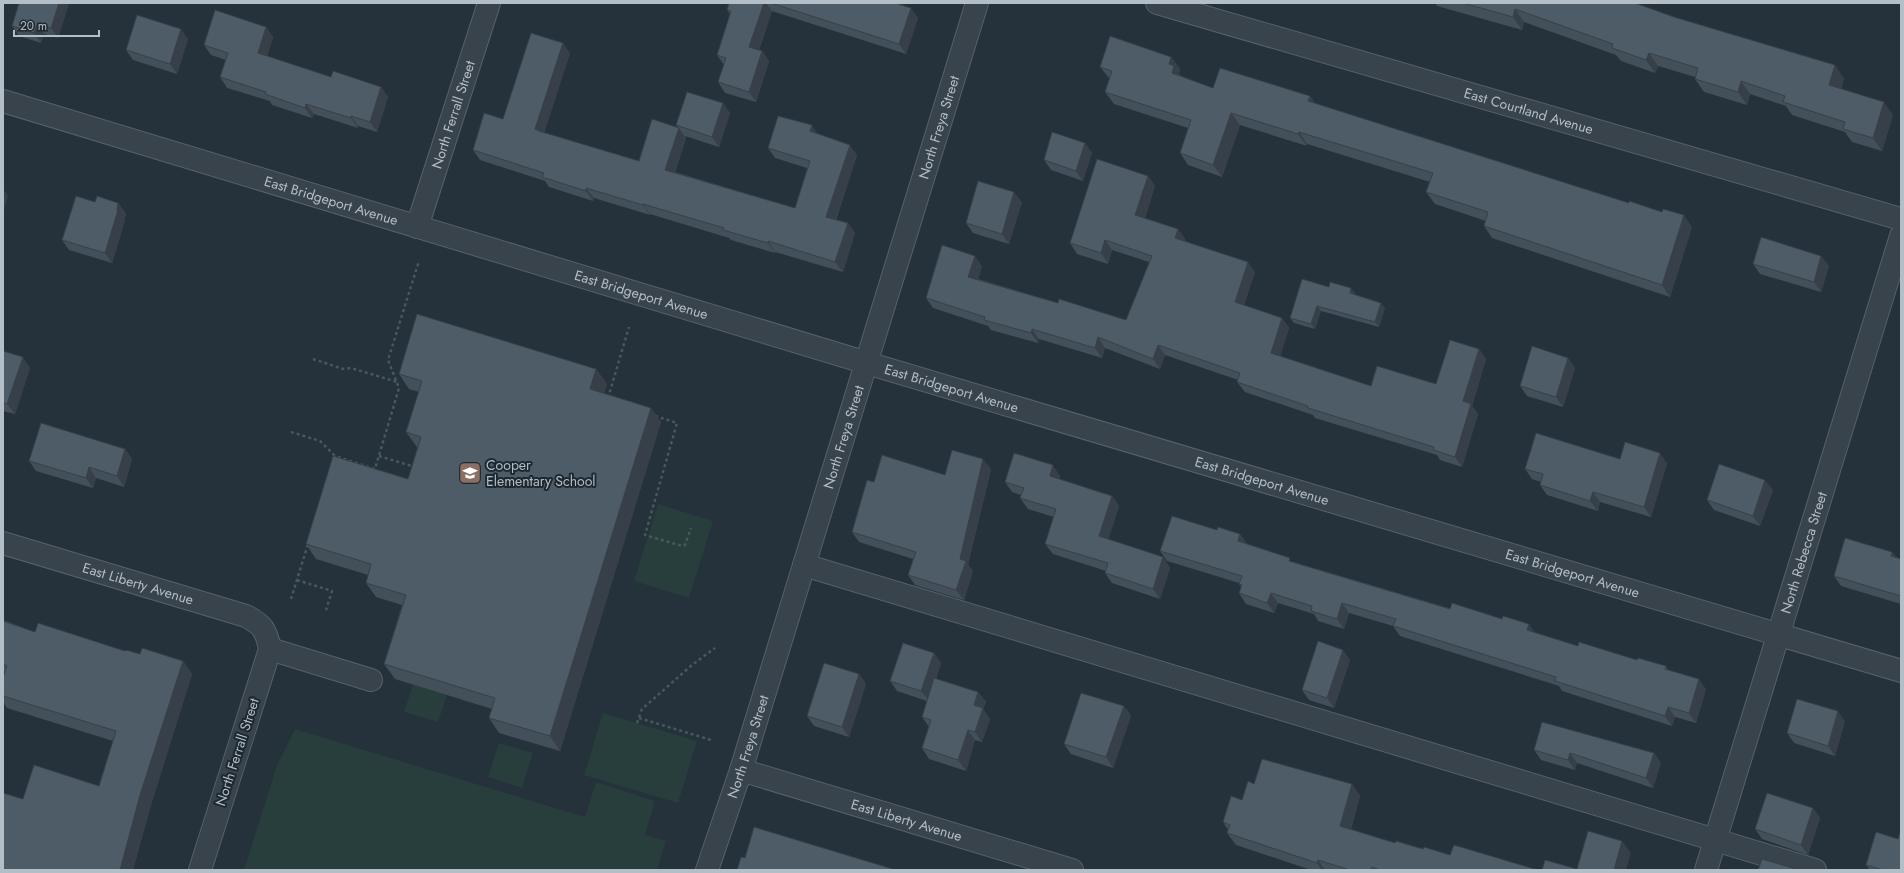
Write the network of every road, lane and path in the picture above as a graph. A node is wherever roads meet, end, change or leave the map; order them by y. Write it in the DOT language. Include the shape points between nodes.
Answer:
graph roads {
  1 [pos="489,3"];
  2 [pos="977,3"];
  3 [pos="1157,3"];
  4 [pos="3,101"];
  5 [pos="1901,219"];
  6 [pos="417,227"];
  7 [pos="1901,236"];
  8 [pos="419,261"];
  9 [pos="629,327"];
  10 [pos="313,359"];
  11 [pos="867,364"];
  12 [pos="397,382"];
  13 [pos="614,403"];
  14 [pos="649,414"];
  15 [pos="291,432"];
  16 [pos="335,456"];
  17 [pos="379,456"];
  18 [pos="333,463"];
  19 [pos="416,468"];
  20 [pos="691,528"];
  21 [pos="310,536"];
  22 [pos="3,543"];
  23 [pos="804,565"];
  24 [pos="297,580"];
  25 [pos="291,599"];
  26 [pos="326,610"];
  27 [pos="1780,634"];
  28 [pos="269,641"];
  29 [pos="715,648"];
  30 [pos="1901,671"];
  31 [pos="371,680"];
  32 [pos="639,718"];
  33 [pos="638,723"];
  34 [pos="711,740"];
  35 [pos="741,770"];
  36 [pos="1716,840"];
  37 [pos="200,870"];
  38 [pos="708,870"];
  39 [pos="1072,870"];
  40 [pos="1706,870"];
  41 [pos="1815,870"];
  1 -- 6 [label="street, North Ferrall Street"];
  2 -- 11 [label="street, North Freya Street"];
  3 -- 5 [label="street, East Courtland Avenue"];
  4 -- 6 [label="street, East Bridgeport Avenue"];
  6 -- 11 [label="street, East Bridgeport Avenue"];
  7 -- 27 [label="street, North Rebecca Street"];
  8 -- 12 [label="path" via="388,360"];
  9 -- 13 [label="path" via="607,400"];
  10 -- 12 [label="path"];
  11 -- 23 [label="street, North Freya Street"];
  11 -- 27 [label="street, East Bridgeport Avenue"];
  12 -- 17 [label="path" via="399,388"];
  14 -- 20 [label="path" via="677,423 645,535 682,546 685,545"];
  15 -- 16 [label="path" via="320,441"];
  16 -- 17 [label="path" via="375,469"];
  16 -- 18 [label="path"];
  17 -- 19 [label="path"];
  21 -- 24 [label="path"];
  22 -- 28 [label="street, East Liberty Avenue" via="246,616 258,622"];
  23 -- 35 [label="street, North Freya Street"];
  23 -- 36 [label="street"];
  24 -- 25 [label="path"];
  24 -- 26 [label="path" via="332,591"];
  27 -- 30 [label="street, East Bridgeport Avenue"];
  27 -- 36 [label="street, North Rebecca Street"];
  28 -- 31 [label="street"];
  28 -- 37 [label="street, North Ferrall Street"];
  29 -- 32 [label="path" via="642,709"];
  32 -- 33 [label="path"];
  32 -- 34 [label="path"];
  35 -- 38 [label="street, North Freya Street"];
  35 -- 39 [label="street, East Liberty Avenue"];
  36 -- 40 [label="street, North Rebecca Street"];
  36 -- 41 [label="street"];
}
